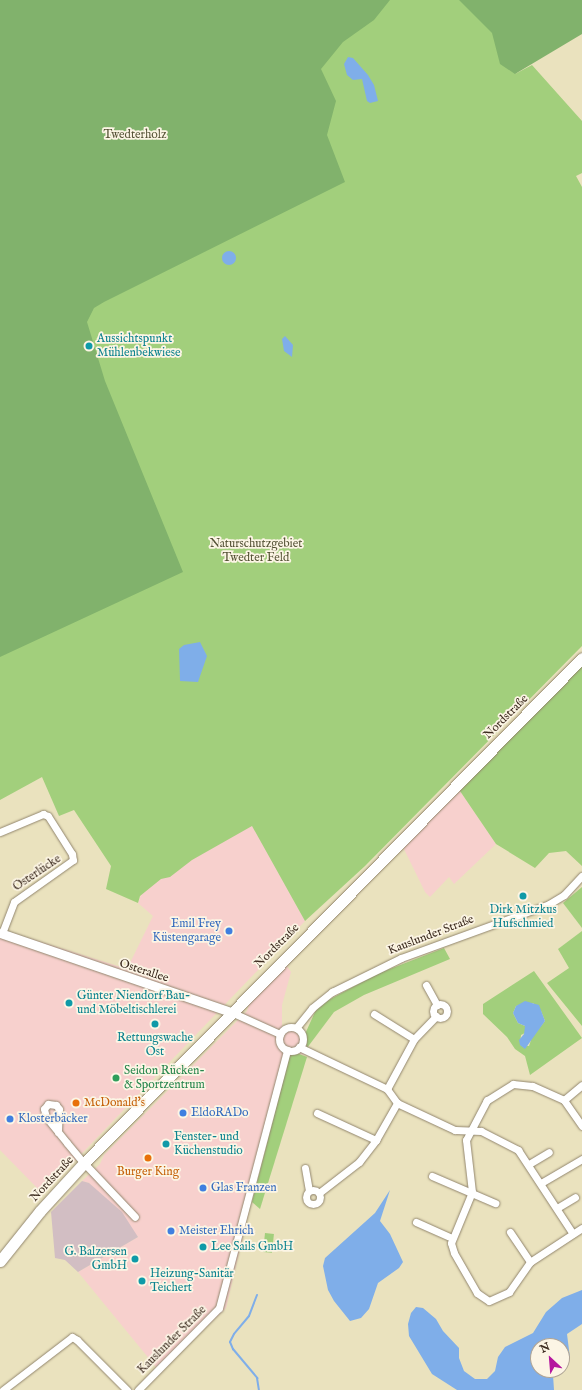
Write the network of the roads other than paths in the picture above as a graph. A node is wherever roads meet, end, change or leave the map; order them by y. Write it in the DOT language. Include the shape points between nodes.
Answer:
graph roads {
  1 [pos="582,658"];
  2 [pos="0,832"];
  3 [pos="582,876"];
  4 [pos="1,934"];
  5 [pos="426,985"];
  6 [pos="437,1005"];
  7 [pos="230,1012"];
  8 [pos="374,1014"];
  9 [pos="436,1016"];
  10 [pos="296,1028"];
  11 [pos="280,1034"];
  12 [pos="414,1039"];
  13 [pos="299,1047"];
  14 [pos="286,1050"];
  15 [pos="582,1085"];
  16 [pos="387,1089"];
  17 [pos="564,1100"];
  18 [pos="397,1103"];
  19 [pos="317,1113"];
  20 [pos="582,1126"];
  21 [pos="469,1131"];
  22 [pos="58,1132"];
  23 [pos="376,1140"];
  24 [pos="549,1152"];
  25 [pos="582,1159"];
  26 [pos="84,1163"];
  27 [pos="529,1164"];
  28 [pos="305,1168"];
  29 [pos="432,1176"];
  30 [pos="541,1183"];
  31 [pos="310,1191"];
  32 [pos="472,1192"];
  33 [pos="319,1193"];
  34 [pos="575,1197"];
  35 [pos="495,1203"];
  36 [pos="557,1208"];
  37 [pos="135,1218"];
  38 [pos="416,1222"];
  39 [pos="582,1228"];
  40 [pos="510,1232"];
  41 [pos="573,1234"];
  42 [pos="452,1238"];
  43 [pos="0,1261"];
  44 [pos="530,1262"];
  45 [pos="3,1390"];
  46 [pos="127,1390"];
  47 [pos="138,1390"];
  1 -- 7 [label="main road, Nordstraße"];
  2 -- 4 [label="street, Osterlücke" via="43,814 48,816 72,854 73,860 14,902"];
  3 -- 10 [label="street, Kauslunder Straße" via="564,895 549,904 402,957 332,992 312,1008"];
  4 -- 7 [label="street, Osterallee"];
  5 -- 6 [label="street"];
  6 -- 9 [label="street" via="433,1010"];
  6 -- 9 [label="street" via="445,1005 447,1012 442,1017"];
  7 -- 11 [label="street, Osterallee"];
  7 -- 26 [label="main road, Nordstraße"];
  8 -- 12 [label="street"];
  9 -- 12 [label="street"];
  10 -- 11 [label="street" via="285,1028"];
  10 -- 13 [label="street" via="302,1038"];
  11 -- 14 [label="street" via="279,1042"];
  12 -- 16 [label="street"];
  13 -- 14 [label="street"];
  13 -- 16 [label="street"];
  14 -- 47 [label="street, Kauslunder Straße" via="219,1308"];
  15 -- 17 [label="street"];
  16 -- 18 [label="street"];
  17 -- 20 [label="street"];
  17 -- 21 [label="street" via="532,1086 514,1084 487,1100"];
  18 -- 21 [label="street" via="455,1130"];
  18 -- 23 [label="street"];
  19 -- 23 [label="street"];
  21 -- 27 [label="street" via="481,1131 518,1150"];
  21 -- 32 [label="street" via="466,1140"];
  22 -- 26 [label="street"];
  23 -- 33 [label="street" via="359,1162"];
  24 -- 27 [label="street"];
  25 -- 30 [label="street"];
  26 -- 37 [label="street"];
  26 -- 43 [label="main road, Nordstraße" via="40,1211"];
  27 -- 30 [label="street"];
  28 -- 31 [label="street"];
  29 -- 32 [label="street"];
  30 -- 36 [label="street"];
  31 -- 33 [label="street"];
  31 -- 33 [label="street" via="306,1198 310,1204 317,1204 320,1200"];
  32 -- 35 [label="street"];
  32 -- 42 [label="street"];
  34 -- 36 [label="street"];
  36 -- 41 [label="street"];
  38 -- 42 [label="street"];
  39 -- 41 [label="street"];
  40 -- 44 [label="street"];
  41 -- 44 [label="street"];
  42 -- 44 [label="street" via="454,1253 482,1297 489,1301 509,1292"];
  45 -- 46 [label="street" via="72,1337"];
}
